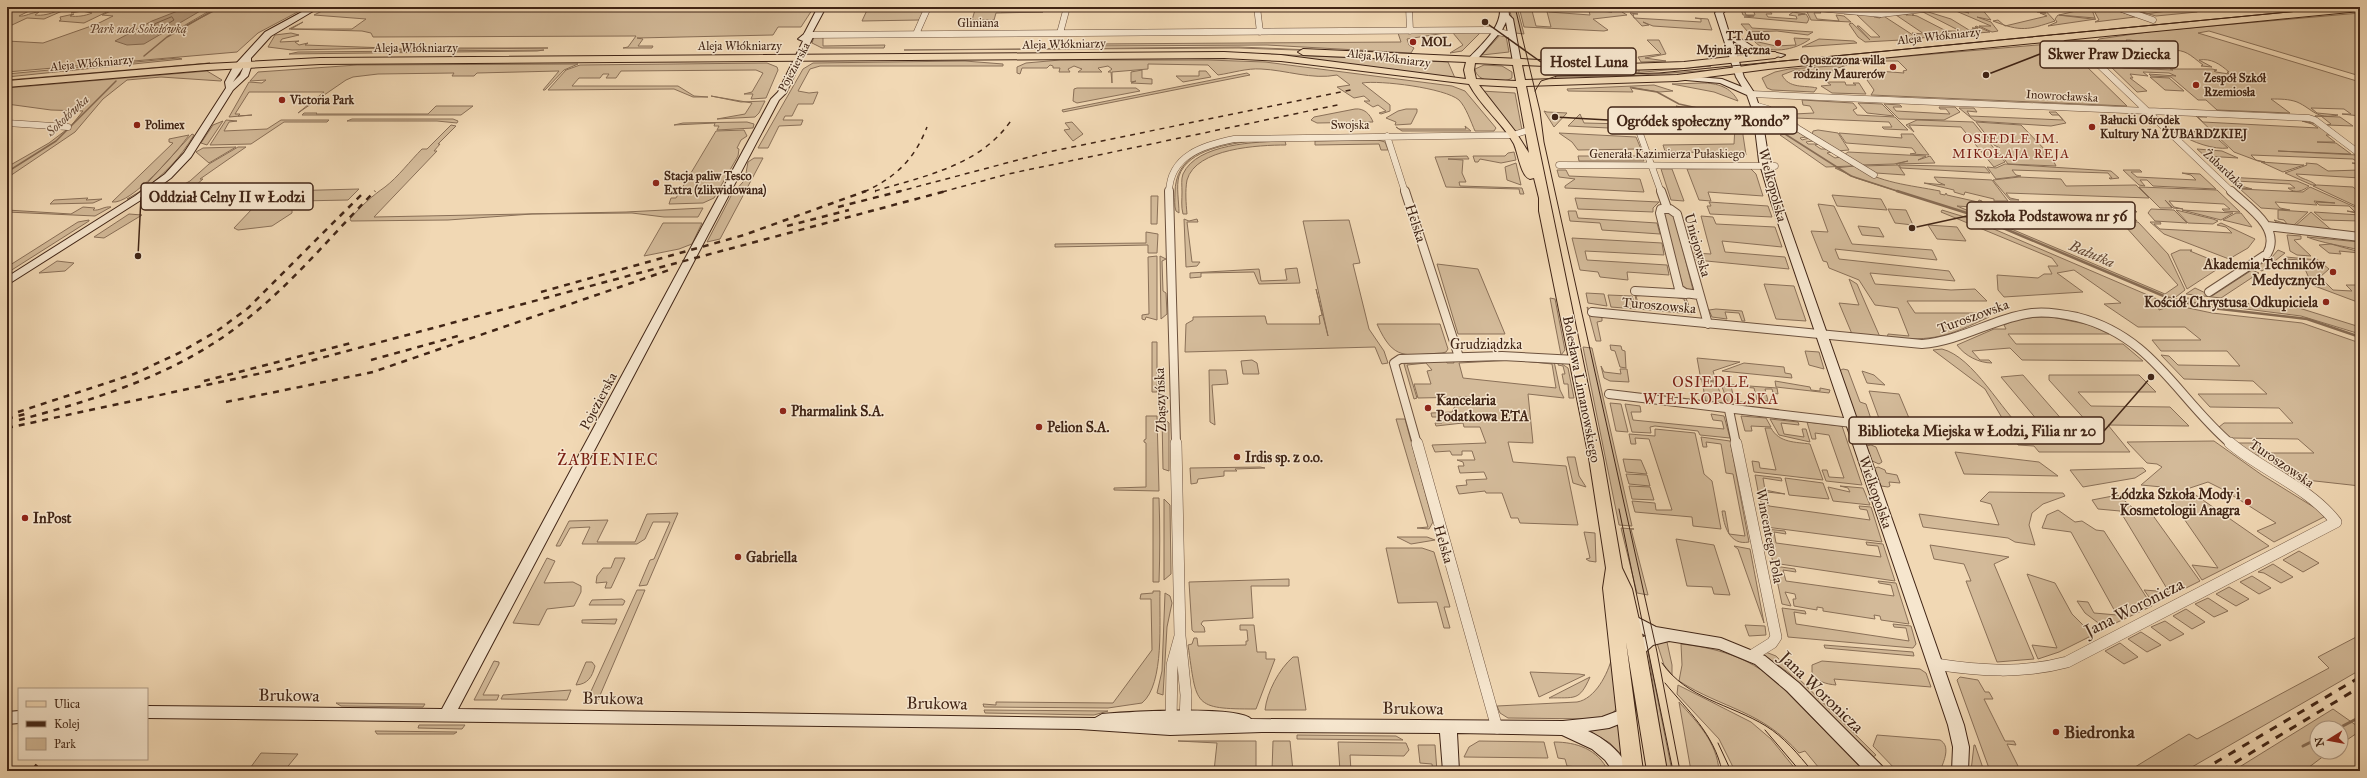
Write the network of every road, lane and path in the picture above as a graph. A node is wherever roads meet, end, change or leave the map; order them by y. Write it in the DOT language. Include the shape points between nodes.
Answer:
graph roads {
  1 [pos="316,7"];
  2 [pos="822,7"];
  3 [pos="928,7"];
  4 [pos="1067,7"];
  5 [pos="1257,7"];
  6 [pos="1409,7"];
  7 [pos="1504,7"];
  8 [pos="1807,7"];
  9 [pos="1941,7"];
  10 [pos="2116,7"];
  11 [pos="2295,7"];
  12 [pos="1722,8"];
  13 [pos="2360,8"];
  14 [pos="1506,16"];
  15 [pos="2153,20"];
  16 [pos="1410,31"];
  17 [pos="1260,32"];
  18 [pos="1060,33"];
  19 [pos="1495,33"];
  20 [pos="916,34"];
  21 [pos="807,35"];
  22 [pos="1512,35"];
  23 [pos="1735,38"];
  24 [pos="2054,38"];
  25 [pos="1781,55"];
  26 [pos="796,56"];
  27 [pos="1738,59"];
  28 [pos="1471,61"];
  29 [pos="246,62"];
  30 [pos="1517,62"];
  31 [pos="1742,70"];
  32 [pos="7,78"];
  33 [pos="1686,78"];
  34 [pos="1473,82"];
  35 [pos="7,84"];
  36 [pos="1520,84"];
  37 [pos="1750,94"];
  38 [pos="1754,105"];
  39 [pos="2146,111"];
  40 [pos="7,123"];
  41 [pos="1759,124"];
  42 [pos="68,127"];
  43 [pos="1797,128"];
  44 [pos="1529,130"];
  45 [pos="1639,131"];
  46 [pos="1513,135"];
  47 [pos="1387,136"];
  48 [pos="2360,154"];
  49 [pos="1177,165"];
  50 [pos="1559,165"];
  51 [pos="1653,165"];
  52 [pos="1770,166"];
  53 [pos="1874,175"];
  54 [pos="1667,208"];
  55 [pos="1545,211"];
  56 [pos="2267,226"];
  57 [pos="2360,237"];
  58 [pos="7,282"];
  59 [pos="1635,291"];
  60 [pos="2210,292"];
  61 [pos="1688,294"];
  62 [pos="1699,295"];
  63 [pos="1592,312"];
  64 [pos="1708,324"];
  65 [pos="1822,336"];
  66 [pos="1459,356"];
  67 [pos="1576,360"];
  68 [pos="1396,361"];
  69 [pos="1609,394"];
  70 [pos="1729,410"];
  71 [pos="1852,423"];
  72 [pos="2336,522"];
  73 [pos="1614,568"];
  74 [pos="1629,618"];
  75 [pos="1667,635"];
  76 [pos="1637,651"];
  77 [pos="1751,656"];
  78 [pos="1935,664"];
  79 [pos="148,712"];
  80 [pos="1626,714"];
  81 [pos="446,716"];
  82 [pos="18,717"];
  83 [pos="7,718"];
  84 [pos="1178,722"];
  85 [pos="1448,727"];
  86 [pos="1497,728"];
  87 [pos="1563,728"];
  88 [pos="1451,771"];
  89 [pos="1622,771"];
  90 [pos="1633,771"];
  91 [pos="1657,771"];
  92 [pos="1876,771"];
  93 [pos="1960,771"];
  1 -- 29 [label="street" via="271,31"];
  2 -- 21 [label="street, Pojezierska"];
  3 -- 20 [label="street"];
  4 -- 18 [label="street"];
  5 -- 17 [label="street"];
  6 -- 16 [label="street"];
  7 -- 14 [label="street"];
  8 -- 9 [label="street" via="1881,14"];
  10 -- 15 [label="street"];
  11 -- 15 [label="main road, Aleja Włókniarzy"];
  12 -- 23 [label="street"];
  12 -- 27 [label="street" via="1719,13"];
  13 -- 24 [label="main road, Aleja Włókniarzy"];
  14 -- 19 [label="street"];
  14 -- 22 [label="street"];
  15 -- 25 [label="main road, Aleja Włókniarzy"];
  16 -- 17 [label="street, Gliniana"];
  16 -- 19 [label="street, Gliniana"];
  17 -- 18 [label="street, Gliniana"];
  18 -- 20 [label="street, Gliniana"];
  19 -- 22 [label="street, Gliniana"];
  19 -- 28 [label="street"];
  20 -- 21 [label="street, Gliniana"];
  21 -- 26 [label="street, Pojezierska" via="809,37"];
  22 -- 30 [label="street"];
  23 -- 25 [label="street" via="1753,50"];
  23 -- 27 [label="street"];
  24 -- 31 [label="main road, Aleja Włókniarzy"];
  24 -- 39 [label="street, Żubardzka" via="2094,61"];
  25 -- 27 [label="main road, Aleja Włókniarzy"];
  26 -- 28 [label="main road, Aleja Włókniarzy" via="1249,50"];
  26 -- 29 [label="main road, Aleja Włókniarzy"];
  26 -- 34 [label="main road, Aleja Włókniarzy" via="1245,56"];
  26 -- 81 [label="street, Pojezierska" via="782,93 775,100"];
  27 -- 30 [label="main road, Aleja Włókniarzy" via="1639,67"];
  27 -- 31 [label="street, Wielkopolska"];
  28 -- 30 [label="main road, Aleja Włókniarzy"];
  28 -- 34 [label="main road" via="1469,69"];
  29 -- 32 [label="main road, Aleja Włókniarzy"];
  29 -- 35 [label="main road, Aleja Włókniarzy"];
  29 -- 58 [label="street" via="240,82 230,88 188,155 172,173 132,202"];
  30 -- 36 [label="main road, Bolesława Limanowskiego"];
  31 -- 33 [label="main road, Aleja Włókniarzy"];
  31 -- 37 [label="street, Wielkopolska" via="1743,84"];
  33 -- 36 [label="main road, Aleja Włókniarzy"];
  33 -- 37 [label="street" via="1722,81"];
  34 -- 36 [label="main road, Aleja Włókniarzy"];
  34 -- 46 [label="main road, Bolesława Limanowskiego" via="1486,103"];
  36 -- 44 [label="main road, Bolesława Limanowskiego"];
  37 -- 38 [label="street, Wielkopolska"];
  37 -- 39 [label="street, Inowrocławska"];
  38 -- 41 [label="street, Wielkopolska"];
  38 -- 43 [label="street" via="1766,108"];
  39 -- 48 [label="street, Inowrocławska" via="2312,119"];
  39 -- 56 [label="street, Żubardzka"];
  40 -- 42 [label="street"];
  41 -- 43 [label="street"];
  41 -- 52 [label="street, Wielkopolska"];
  43 -- 53 [label="street"];
  44 -- 46 [label="street, Swojska"];
  44 -- 55 [label="main road, Bolesława Limanowskiego" via="1546,198"];
  45 -- 51 [label="street, Uniejowska"];
  46 -- 47 [label="street, Swojska"];
  46 -- 55 [label="main road, Bolesława Limanowskiego" via="1524,155 1536,198"];
  47 -- 49 [label="street, Swojska" via="1237,139 1202,148"];
  47 -- 66 [label="street, Helska"];
  49 -- 84 [label="street, Zbąszyńska" via="1171,176 1169,195 1180,636 1184,666"];
  50 -- 51 [label="street, Generała Kazimierza Pułaskiego"];
  51 -- 52 [label="street, Generała Kazimierza Pułaskiego"];
  51 -- 54 [label="street, Uniejowska"];
  52 -- 65 [label="street, Wielkopolska"];
  54 -- 61 [label="street, Uniejowska" via="1661,209 1660,214 1679,289"];
  54 -- 62 [label="street, Uniejowska" via="1677,214"];
  55 -- 67 [label="main road, Bolesława Limanowskiego"];
  56 -- 57 [label="street"];
  56 -- 60 [label="street" via="2273,241 2267,254"];
  59 -- 61 [label="street"];
  61 -- 62 [label="street, Uniejowska"];
  62 -- 64 [label="street, Uniejowska"];
  63 -- 64 [label="street, Turoszowska"];
  64 -- 65 [label="street, Turoszowska"];
  65 -- 71 [label="street, Wielkopolska"];
  65 -- 72 [label="street, Turoszowska" via="1929,344 1949,341 2010,316 2026,313 2061,314 2094,322 2119,333 2147,353 2230,444 2322,507"];
  66 -- 67 [label="street, Grudziądzka"];
  66 -- 68 [label="street, Grudziądzka"];
  67 -- 73 [label="main road, Bolesława Limanowskiego" via="1596,458"];
  68 -- 86 [label="street, Helska" via="1394,365 1398,381"];
  69 -- 70 [label="street"];
  70 -- 71 [label="street"];
  70 -- 77 [label="street, Wincentego Pola" via="1776,637 1772,643"];
  71 -- 78 [label="street, Wielkopolska"];
  72 -- 78 [label="street, Jana Woronicza" via="2067,662 2030,671 1993,671"];
  73 -- 74 [label="main road, Bolesława Limanowskiego" via="1624,589"];
  73 -- 80 [label="main road, Bolesława Limanowskiego" via="1611,588"];
  74 -- 75 [label="street, Jana Woronicza" via="1645,629"];
  74 -- 76 [label="main road, Bolesława Limanowskiego"];
  75 -- 76 [label="street" via="1648,641"];
  75 -- 77 [label="street, Jana Woronicza" via="1713,642"];
  76 -- 91 [label="main road, Bolesława Limanowskiego"];
  77 -- 92 [label="street, Jana Woronicza" via="1782,677"];
  78 -- 93 [label="street, Wielkopolska" via="1960,738"];
  79 -- 81 [label="street, Brukowa"];
  80 -- 87 [label="street" via="1604,724 1580,724"];
  80 -- 90 [label="main road, Bolesława Limanowskiego"];
  81 -- 84 [label="street, Brukowa" via="1079,723 1127,728"];
  82 -- 83 [label="street"];
  84 -- 85 [label="street, Brukowa" via="1218,729 1262,725"];
  85 -- 86 [label="street, Brukowa"];
  85 -- 88 [label="street"];
  86 -- 87 [label="street, Brukowa"];
  87 -- 89 [label="street" via="1601,745 1614,757"];
}
